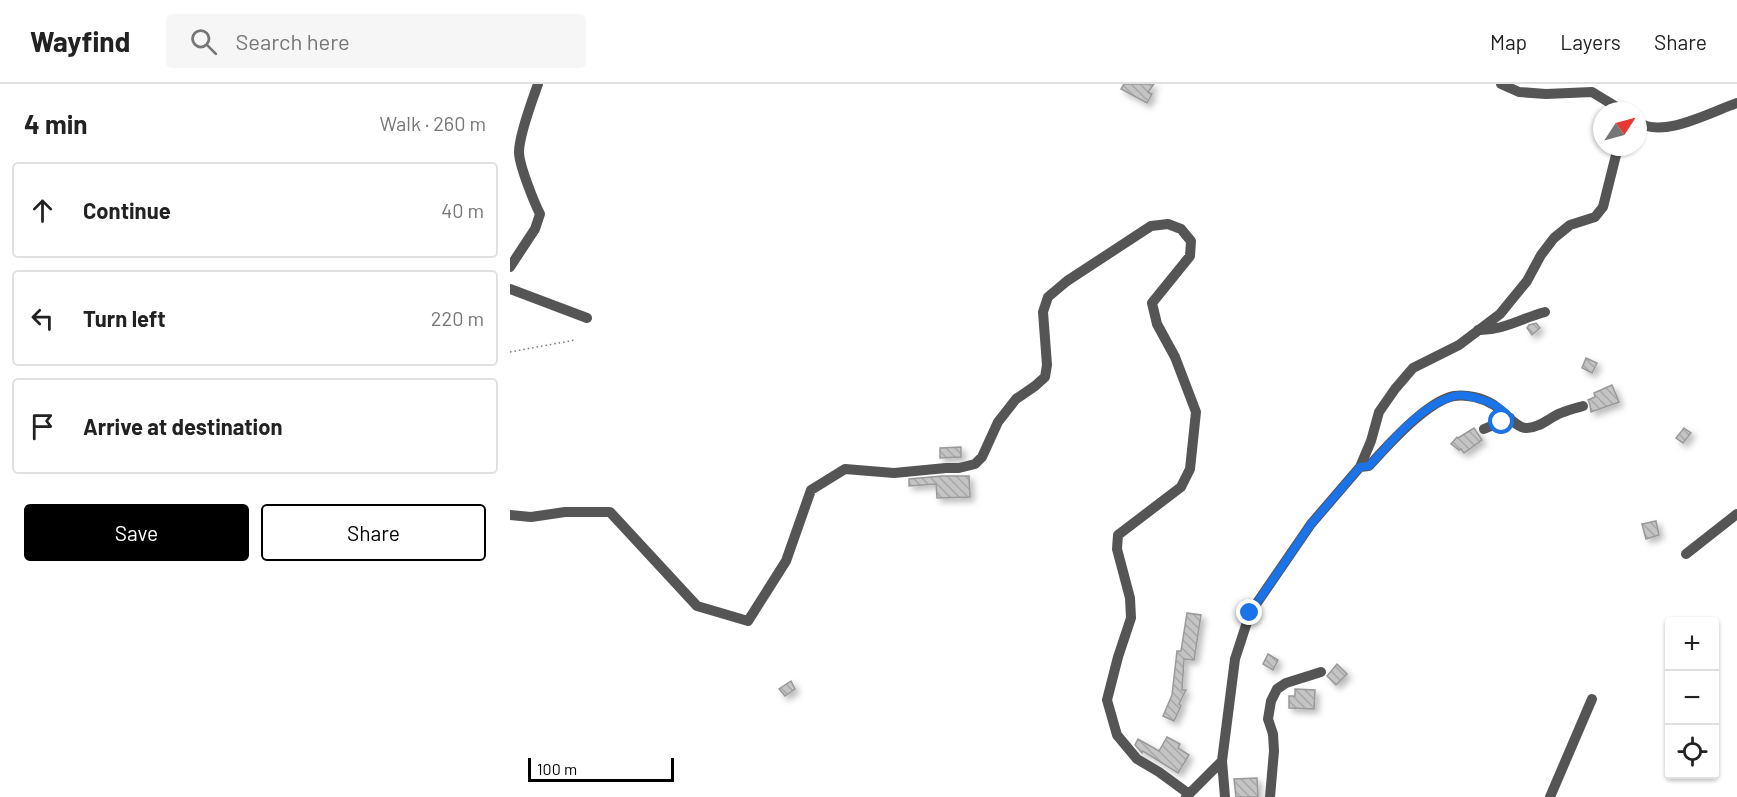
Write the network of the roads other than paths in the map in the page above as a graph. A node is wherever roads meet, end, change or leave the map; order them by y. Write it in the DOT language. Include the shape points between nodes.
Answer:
graph roads {
  1 [pos="538,84"];
  2 [pos="1501,84"];
  3 [pos="1607,102"];
  4 [pos="1737,103"];
  5 [pos="1647,127"];
  6 [pos="1616,156"];
  7 [pos="510,267"];
  8 [pos="510,290"];
  9 [pos="1545,312"];
  10 [pos="587,318"];
  11 [pos="1478,330"];
  12 [pos="1583,406"];
  13 [pos="1510,418"];
  14 [pos="1484,429"];
  15 [pos="1360,467"];
  16 [pos="1737,514"];
  17 [pos="510,515"];
  18 [pos="1686,554"];
  19 [pos="1321,672"];
  20 [pos="1592,699"];
  21 [pos="1222,761"];
  22 [pos="1188,796"];
  23 [pos="1225,797"];
  24 [pos="1270,797"];
  25 [pos="1550,797"];
  1 -- 7 [label="street" via="519,152 540,214 535,229"];
  2 -- 3 [label="street" via="1520,92 1592,92"];
  4 -- 5 [label="street" via="1675,126"];
  6 -- 11 [label="street" via="1603,207 1595,217 1570,225 1554,238 1500,314"];
  8 -- 10 [label="street"];
  9 -- 11 [label="street" via="1498,329"];
  11 -- 15 [label="street" via="1459,345 1413,368 1395,388 1379,412"];
  12 -- 13 [label="street" via="1527,428 1514,424"];
  13 -- 14 [label="street"];
  13 -- 15 [label="street" via="1491,403 1469,395 1453,396 1420,416 1369,466"];
  15 -- 21 [label="street" via="1311,524 1250,613 1235,659"];
  16 -- 18 [label="street"];
  17 -- 22 [label="street" via="610,512 697,606 748,621 786,561 811,490 845,469 894,473 975,464 1016,399 1045,377 1043,312 1048,297 1151,226 1168,224 1181,229 1191,241 1190,256 1152,303 1157,324 1175,357 1196,412 1190,469 1181,487 1118,535 1117,549 1131,618 1107,700 1117,735 1137,759"];
  19 -- 24 [label="street" via="1286,682 1271,700 1268,719 1274,751"];
  20 -- 25 [label="street"];
  21 -- 22 [label="street"];
  21 -- 23 [label="street"];
}
